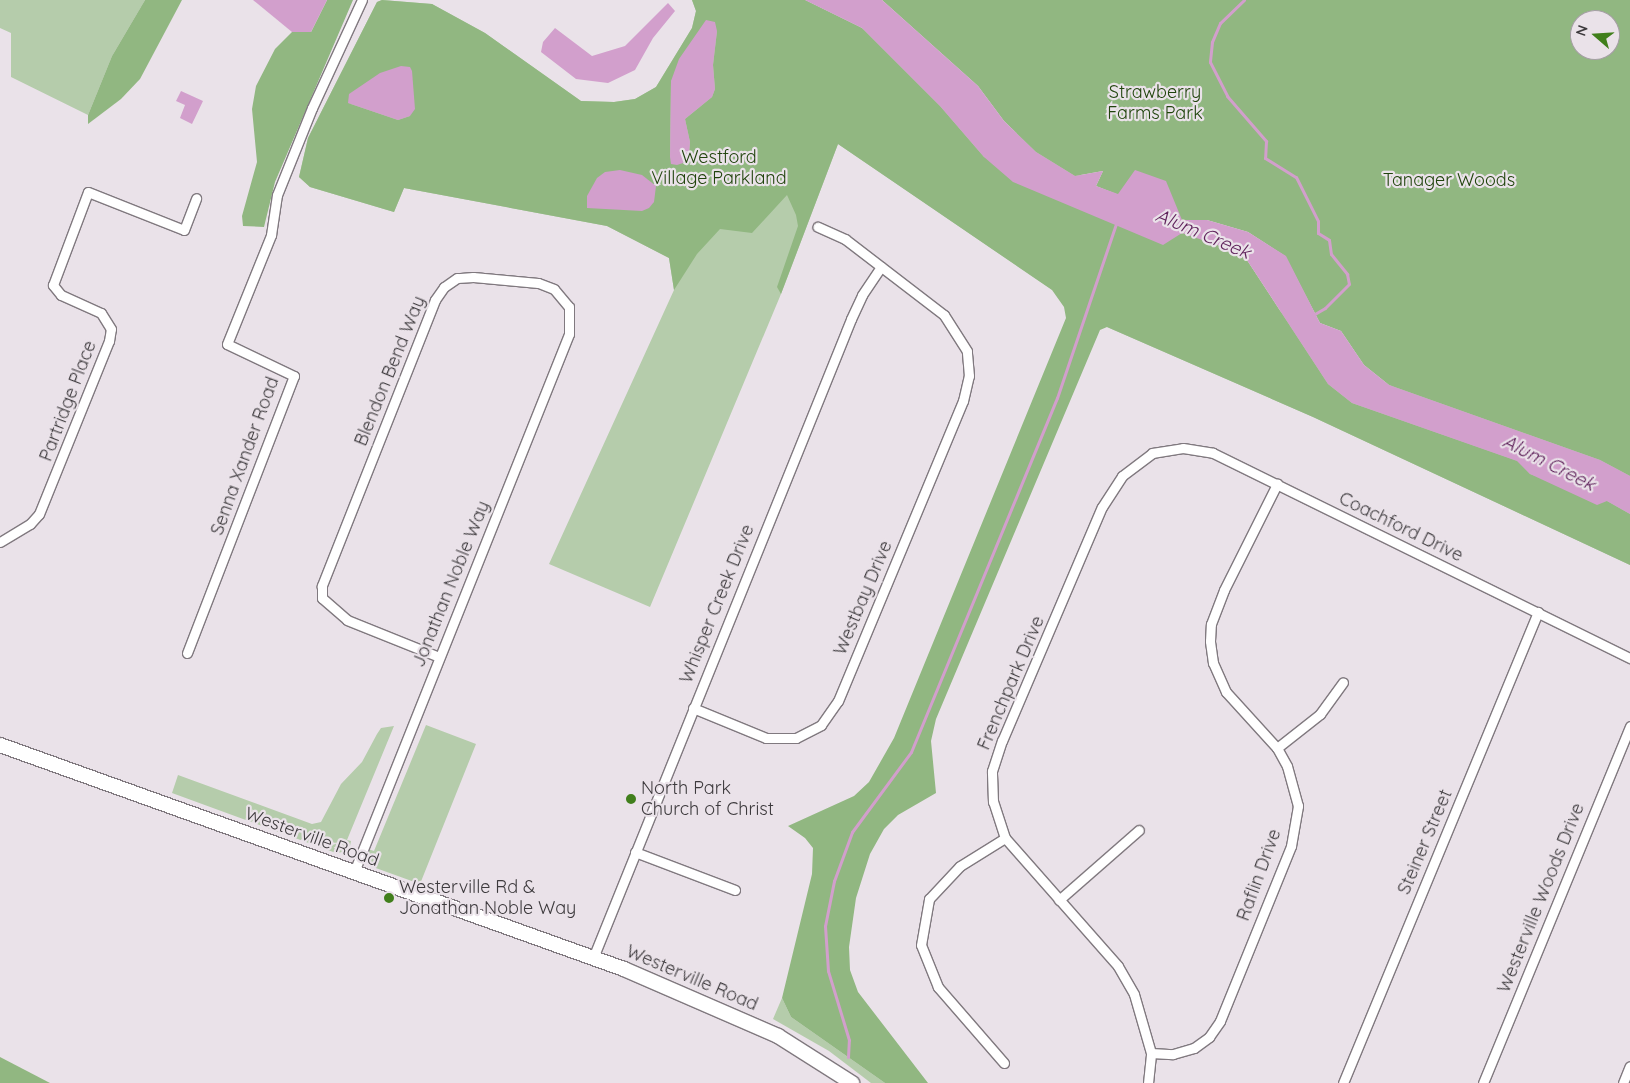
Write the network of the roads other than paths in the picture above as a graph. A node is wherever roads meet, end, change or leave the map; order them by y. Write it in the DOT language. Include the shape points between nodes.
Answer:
graph roads {
  1 [pos="362,0"];
  2 [pos="196,198"];
  3 [pos="818,226"];
  4 [pos="881,267"];
  5 [pos="569,307"];
  6 [pos="1152,453"];
  7 [pos="1277,484"];
  8 [pos="0,542"];
  9 [pos="1538,612"];
  10 [pos="187,653"];
  11 [pos="439,657"];
  12 [pos="1630,658"];
  13 [pos="1343,682"];
  14 [pos="693,708"];
  15 [pos="1630,726"];
  16 [pos="0,745"];
  17 [pos="1276,748"];
  18 [pos="1139,830"];
  19 [pos="1005,838"];
  20 [pos="635,852"];
  21 [pos="354,872"];
  22 [pos="735,890"];
  23 [pos="1059,900"];
  24 [pos="593,958"];
  25 [pos="1151,1053"];
  26 [pos="1004,1063"];
  27 [pos="1630,1066"];
  28 [pos="852,1083"];
  29 [pos="1148,1083"];
  30 [pos="1343,1083"];
  31 [pos="1483,1083"];
  32 [pos="1623,1083"];
  1 -- 10 [label="street, Senna Xander Road" via="312,108 277,195 271,235 227,344 294,376"];
  2 -- 8 [label="street, Partridge Place" via="184,230 88,192 53,285 61,295 104,317 111,329 110,341 39,514 20,532"];
  3 -- 4 [label="street" via="846,239"];
  4 -- 14 [label="street, Whisper Creek Drive" via="851,319"];
  4 -- 14 [label="street, Westbay Drive" via="944,315 967,351 969,376 963,401 838,701 822,725 796,738 766,738"];
  5 -- 11 [label="street, Jonathan Noble Way" via="569,334"];
  5 -- 11 [label="street, Blendon Bend Way" via="554,289 538,283 473,277 458,278 444,287 435,300 326,572 322,598 347,620"];
  6 -- 7 [label="street, Coachford Drive" via="1183,448 1214,453"];
  6 -- 19 [label="street, Frenchpark Drive" via="1122,476 1102,507 1002,741 992,771 993,802"];
  7 -- 9 [label="street, Coachford Drive"];
  7 -- 17 [label="street, Raflin Drive" via="1224,590 1211,624 1210,641 1213,663 1226,692"];
  9 -- 12 [label="street, Coachford Drive"];
  9 -- 30 [label="street, Steiner Street"];
  11 -- 21 [label="street, Jonathan Noble Way"];
  13 -- 17 [label="street" via="1320,714"];
  14 -- 20 [label="street, Whisper Creek Drive"];
  15 -- 31 [label="street, Westerville Woods Drive"];
  16 -- 21 [label="main road, Westerville Road"];
  17 -- 25 [label="street, Raflin Drive" via="1287,766 1298,806 1291,846 1220,1022 1209,1037 1194,1048 1173,1054"];
  18 -- 23 [label="street"];
  19 -- 23 [label="street, Frenchpark Drive"];
  19 -- 26 [label="street" via="960,866 929,900 921,945 938,987"];
  20 -- 22 [label="street"];
  20 -- 24 [label="street, Whisper Creek Drive"];
  21 -- 24 [label="main road, Westerville Road"];
  23 -- 25 [label="street, Frenchpark Drive" via="1118,966 1134,994"];
  24 -- 28 [label="main road, Westerville Road" via="701,999 778,1036"];
  25 -- 29 [label="street, Frenchpark Drive"];
  27 -- 32 [label="street"];
}
